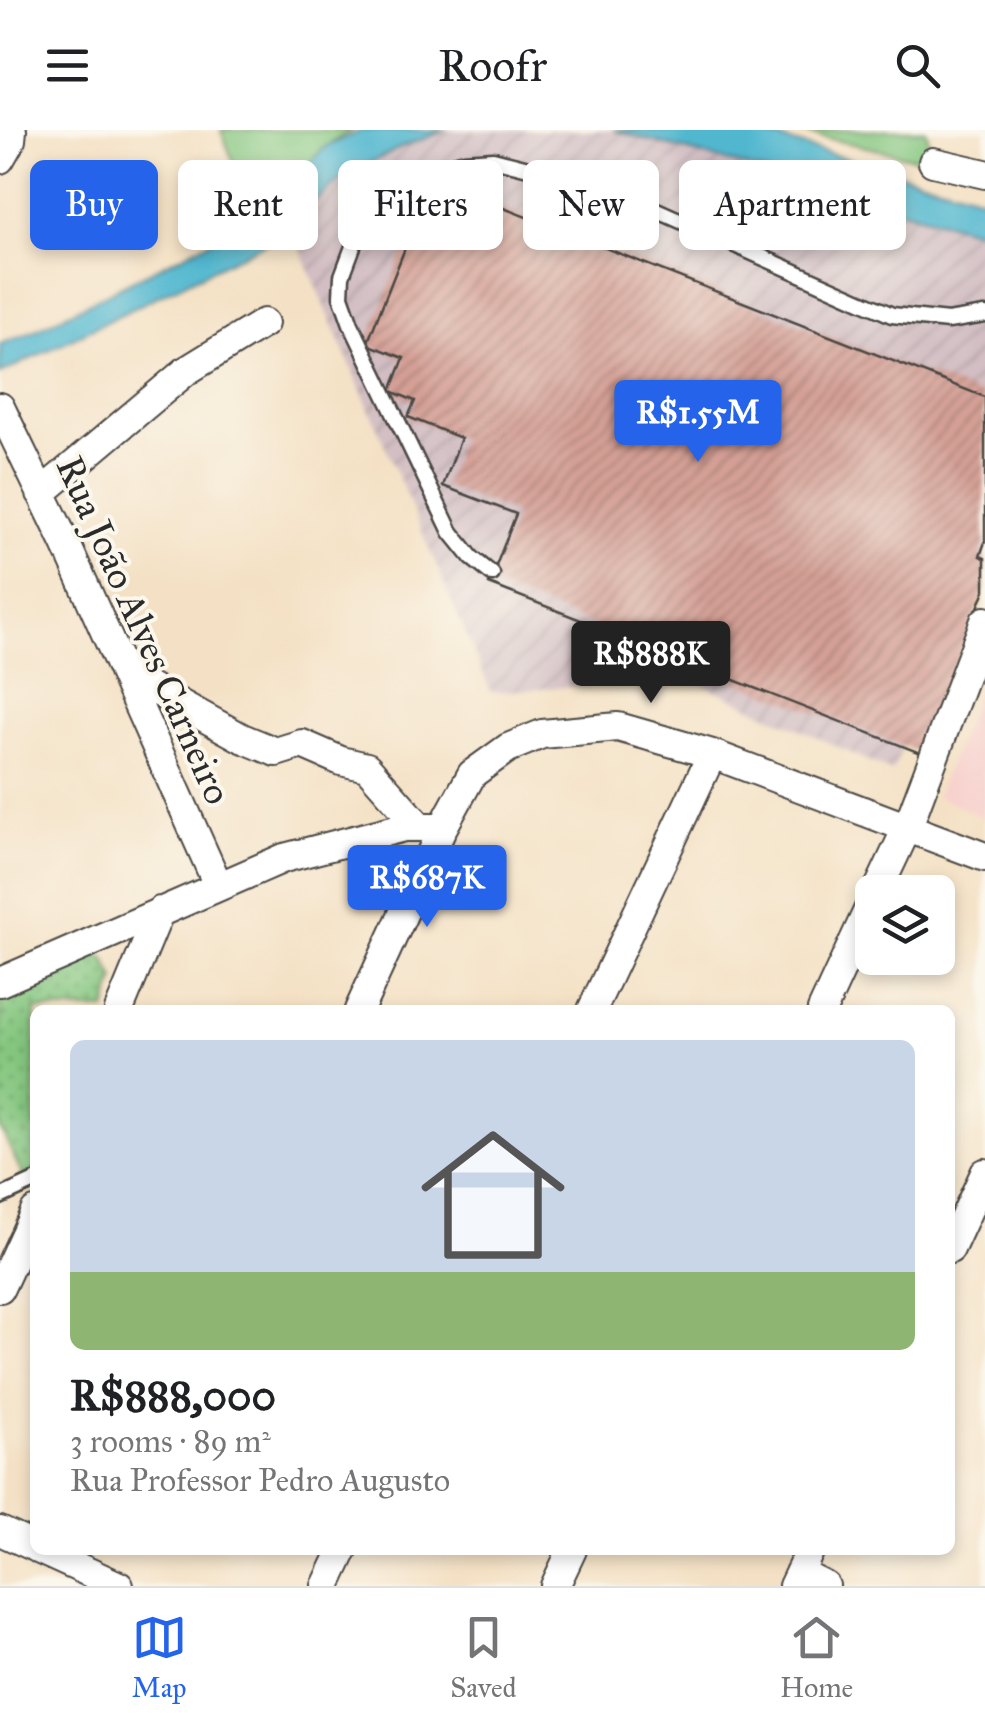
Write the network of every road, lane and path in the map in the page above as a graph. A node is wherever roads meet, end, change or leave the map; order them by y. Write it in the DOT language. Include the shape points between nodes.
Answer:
graph roads {
  1 [pos="12,130"];
  2 [pos="0,158"];
  3 [pos="934,162"];
  4 [pos="985,174"];
  5 [pos="985,315"];
  6 [pos="264,323"];
  7 [pos="0,407"];
  8 [pos="41,493"];
  9 [pos="492,574"];
  10 [pos="985,621"];
  11 [pos="124,673"];
  12 [pos="712,754"];
  13 [pos="908,826"];
  14 [pos="431,827"];
  15 [pos="985,858"];
  16 [pos="885,875"];
  17 [pos="218,885"];
  18 [pos="160,911"];
  19 [pos="855,939"];
  20 [pos="0,982"];
  21 [pos="121,1005"];
  22 [pos="361,1005"];
  23 [pos="594,1005"];
  24 [pos="824,1005"];
  25 [pos="985,1173"];
  26 [pos="30,1183"];
  27 [pos="0,1198"];
  28 [pos="30,1223"];
  29 [pos="955,1238"];
  30 [pos="0,1288"];
  31 [pos="0,1531"];
  32 [pos="30,1545"];
  33 [pos="54,1555"];
  34 [pos="341,1555"];
  35 [pos="570,1555"];
  36 [pos="801,1570"];
  37 [pos="103,1574"];
  38 [pos="326,1586"];
  39 [pos="554,1586"];
  40 [pos="824,1586"];
  1 -- 2 [label="street"];
  3 -- 4 [label="street"];
  5 -- 9 [label="lane" via="948,320 892,314 607,188 493,159 430,171 395,192 372,218 354,244 341,296 451,532"];
  6 -- 8 [label="street" via="186,370"];
  7 -- 8 [label="street, Rua João Alves Carneiro"];
  8 -- 11 [label="street, Rua João Alves Carneiro"];
  10 -- 13 [label="street"];
  11 -- 14 [label="street" via="276,752 302,744 368,768"];
  11 -- 17 [label="street, Rua João Alves Carneiro"];
  12 -- 13 [label="street"];
  12 -- 14 [label="street" via="618,727 542,734 472,774"];
  12 -- 23 [label="street"];
  13 -- 15 [label="street"];
  13 -- 16 [label="street"];
  14 -- 17 [label="street" via="378,832"];
  14 -- 22 [label="street"];
  17 -- 18 [label="street"];
  18 -- 20 [label="street"];
  18 -- 21 [label="street"];
  19 -- 24 [label="street"];
  25 -- 29 [label="street"];
  26 -- 27 [label="lane"];
  28 -- 30 [label="street"];
  31 -- 32 [label="street"];
  33 -- 37 [label="street"];
  34 -- 38 [label="street"];
  35 -- 39 [label="street"];
  36 -- 40 [label="street"];
}
